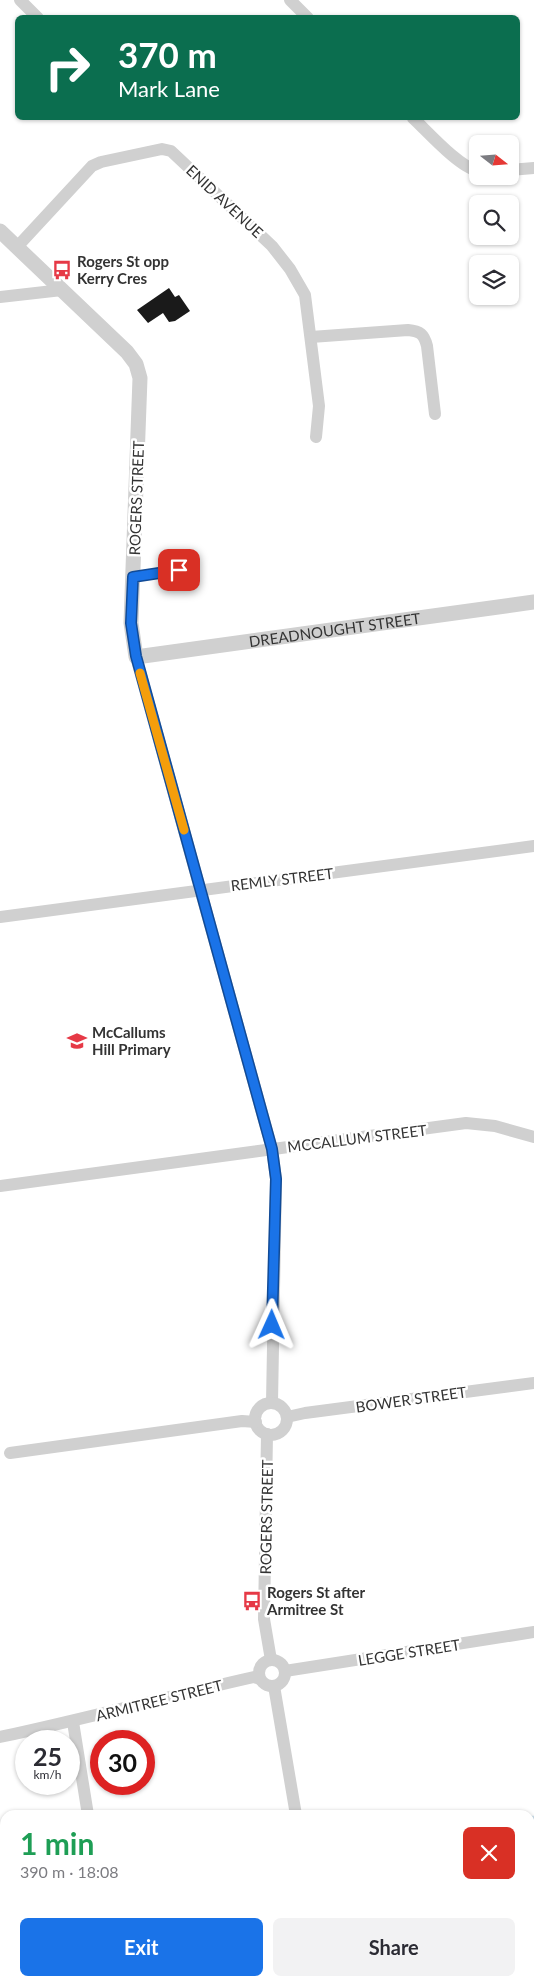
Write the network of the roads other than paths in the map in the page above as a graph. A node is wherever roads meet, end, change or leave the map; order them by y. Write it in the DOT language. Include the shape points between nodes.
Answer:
graph roads {
  1 [pos="20,0"];
  2 [pos="290,0"];
  3 [pos="35,15"];
  4 [pos="305,15"];
  5 [pos="415,120"];
  6 [pos="469,168"];
  7 [pos="534,168"];
  8 [pos="519,169"];
  9 [pos="0,231"];
  10 [pos="16,247"];
  11 [pos="62,290"];
  12 [pos="0,297"];
  13 [pos="311,337"];
  14 [pos="436,414"];
  15 [pos="316,437"];
  16 [pos="179,570"];
  17 [pos="133,577"];
  18 [pos="534,602"];
  19 [pos="136,656"];
  20 [pos="534,846"];
  21 [pos="201,890"];
  22 [pos="0,917"];
  23 [pos="534,1137"];
  24 [pos="272,1149"];
  25 [pos="0,1186"];
  26 [pos="534,1383"];
  27 [pos="272,1403"];
  28 [pos="287,1417"];
  29 [pos="256,1422"];
  30 [pos="267,1434"];
  31 [pos="10,1453"];
  32 [pos="534,1632"];
  33 [pos="271,1660"];
  34 [pos="285,1671"];
  35 [pos="260,1679"];
  36 [pos="274,1686"];
  37 [pos="73,1722"];
  38 [pos="0,1737"];
  39 [pos="87,1810"];
  40 [pos="295,1810"];
  1 -- 3 [label="street"];
  2 -- 4 [label="street"];
  5 -- 6 [label="street"];
  7 -- 8 [label="street"];
  9 -- 10 [label="street, ROGERS STREET"];
  10 -- 11 [label="street, ROGERS STREET"];
  10 -- 13 [label="street, ENID AVENUE" via="92,166 162,149 171,151 272,246 290,269 305,295"];
  11 -- 12 [label="street"];
  11 -- 17 [label="street, ROGERS STREET" via="127,352 136,364 140,378"];
  13 -- 14 [label="street" via="417,331 424,336 427,346"];
  13 -- 15 [label="street, ENID AVENUE" via="319,406"];
  16 -- 17 [label="lane"];
  17 -- 19 [label="street, ROGERS STREET" via="131,623"];
  18 -- 19 [label="street, DREADNOUGHT STREET"];
  19 -- 21 [label="street, ROGERS STREET"];
  20 -- 21 [label="street, REMLY STREET"];
  21 -- 22 [label="street, REMLY STREET"];
  21 -- 24 [label="street, ROGERS STREET"];
  23 -- 24 [label="street, MCCALLUM STREET" via="495,1126 466,1123"];
  24 -- 25 [label="street, MCCALLUM STREET"];
  24 -- 27 [label="street, ROGERS STREET" via="276,1179"];
  26 -- 28 [label="street, BOWER STREET"];
  27 -- 28 [label="street" via="284,1409"];
  27 -- 29 [label="street" via="259,1408"];
  28 -- 30 [label="street" via="282,1431"];
  29 -- 30 [label="street"];
  29 -- 31 [label="street" via="242,1421"];
  30 -- 33 [label="street, ROGERS STREET" via="264,1619"];
  32 -- 34 [label="street, LEGGE STREET"];
  33 -- 34 [label="street" via="282,1664"];
  33 -- 35 [label="street" via="260,1666"];
  34 -- 36 [label="street" via="284,1679"];
  35 -- 36 [label="street" via="266,1685"];
  35 -- 37 [label="street, ARMITREE STREET" via="176,1695"];
  36 -- 40 [label="street"];
  37 -- 38 [label="street, ARMITREE STREET"];
  37 -- 39 [label="street"];
}
